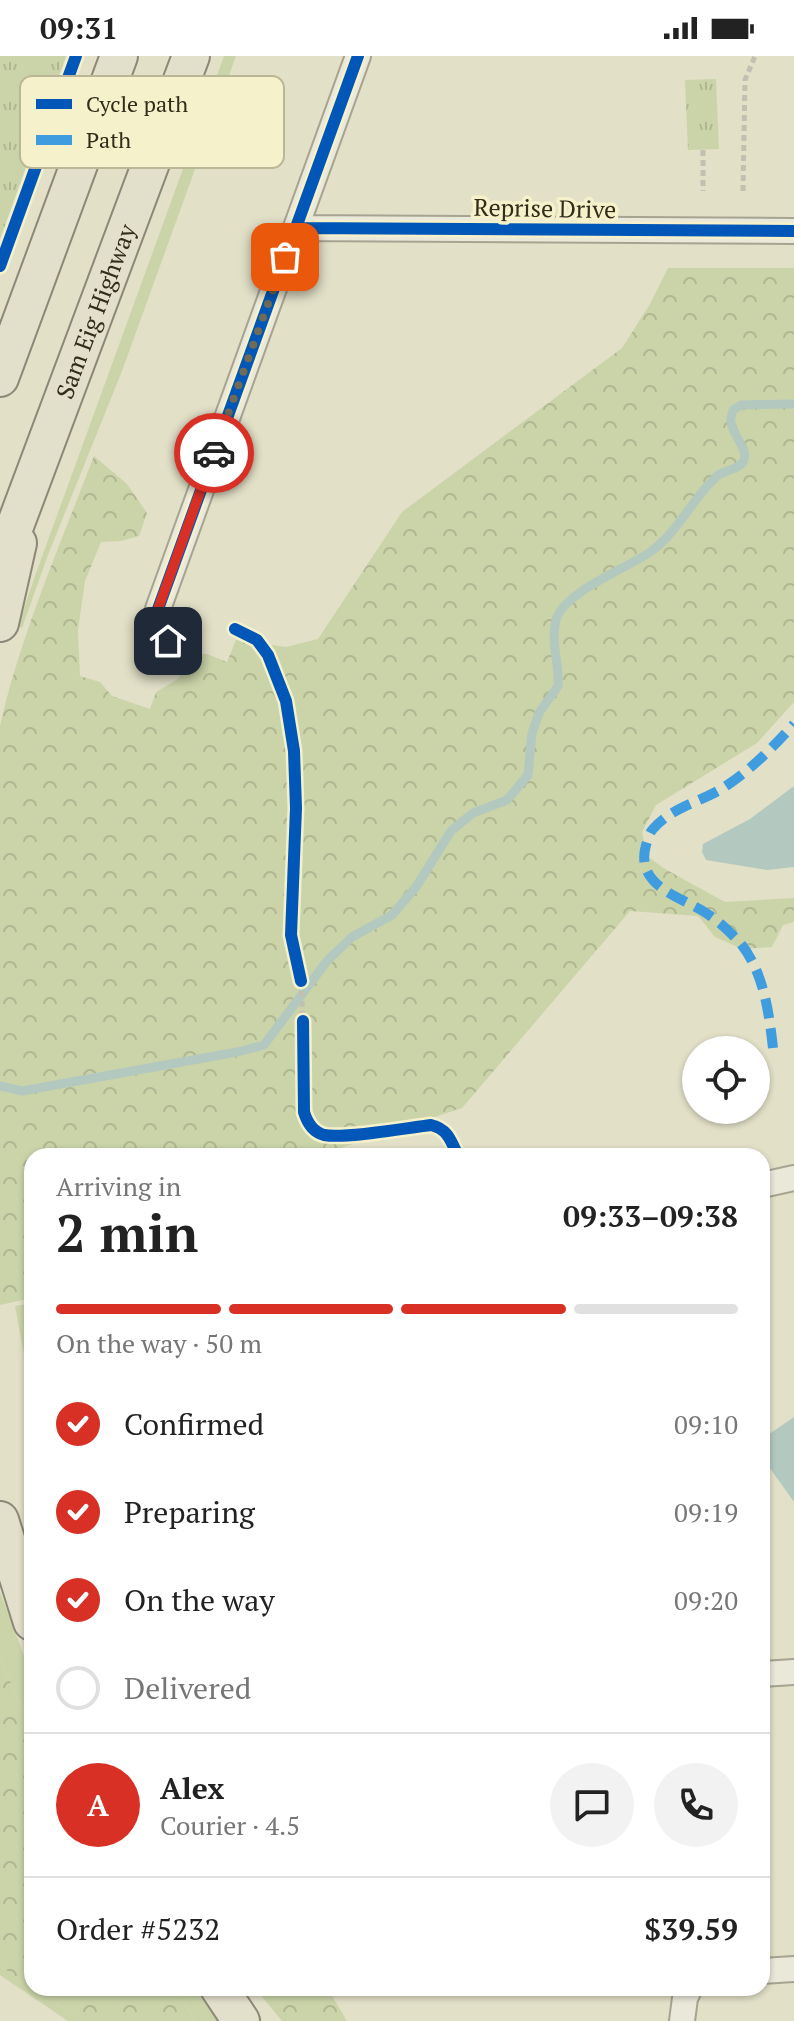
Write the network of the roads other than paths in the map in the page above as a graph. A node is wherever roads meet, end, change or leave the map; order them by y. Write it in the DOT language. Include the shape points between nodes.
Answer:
graph roads {
  1 [pos="119,56"];
  2 [pos="191,56"];
  3 [pos="358,56"];
  4 [pos="112,76"];
  5 [pos="184,76"];
  6 [pos="78,168"];
  7 [pos="149,168"];
  8 [pos="296,228"];
  9 [pos="794,231"];
  10 [pos="0,378"];
  11 [pos="32,481"];
  12 [pos="0,566"];
  13 [pos="0,623"];
  14 [pos="168,641"];
  15 [pos="794,1178"];
  16 [pos="770,1183"];
  17 [pos="0,1520"];
  18 [pos="24,1596"];
  19 [pos="794,1672"];
  20 [pos="770,1674"];
  21 [pos="794,1969"];
  22 [pos="770,1970"];
  23 [pos="224,1996"];
  24 [pos="686,1996"];
  25 [pos="241,2021"];
  26 [pos="682,2021"];
  1 -- 4 [label="main road"];
  2 -- 5 [label="main road, Sam Eig Highway"];
  3 -- 8 [label="street"];
  6 -- 10 [label="main road"];
  7 -- 11 [label="main road, Sam Eig Highway"];
  8 -- 9 [label="street, Reprise Drive"];
  8 -- 14 [label="street" via="158,609"];
  11 -- 12 [label="main road, Sam Eig Highway"];
  11 -- 13 [label="main road"];
  15 -- 16 [label="street"];
  17 -- 18 [label="main road"];
  19 -- 20 [label="street"];
  21 -- 22 [label="street"];
  23 -- 25 [label="main road"];
  24 -- 26 [label="street"];
}
